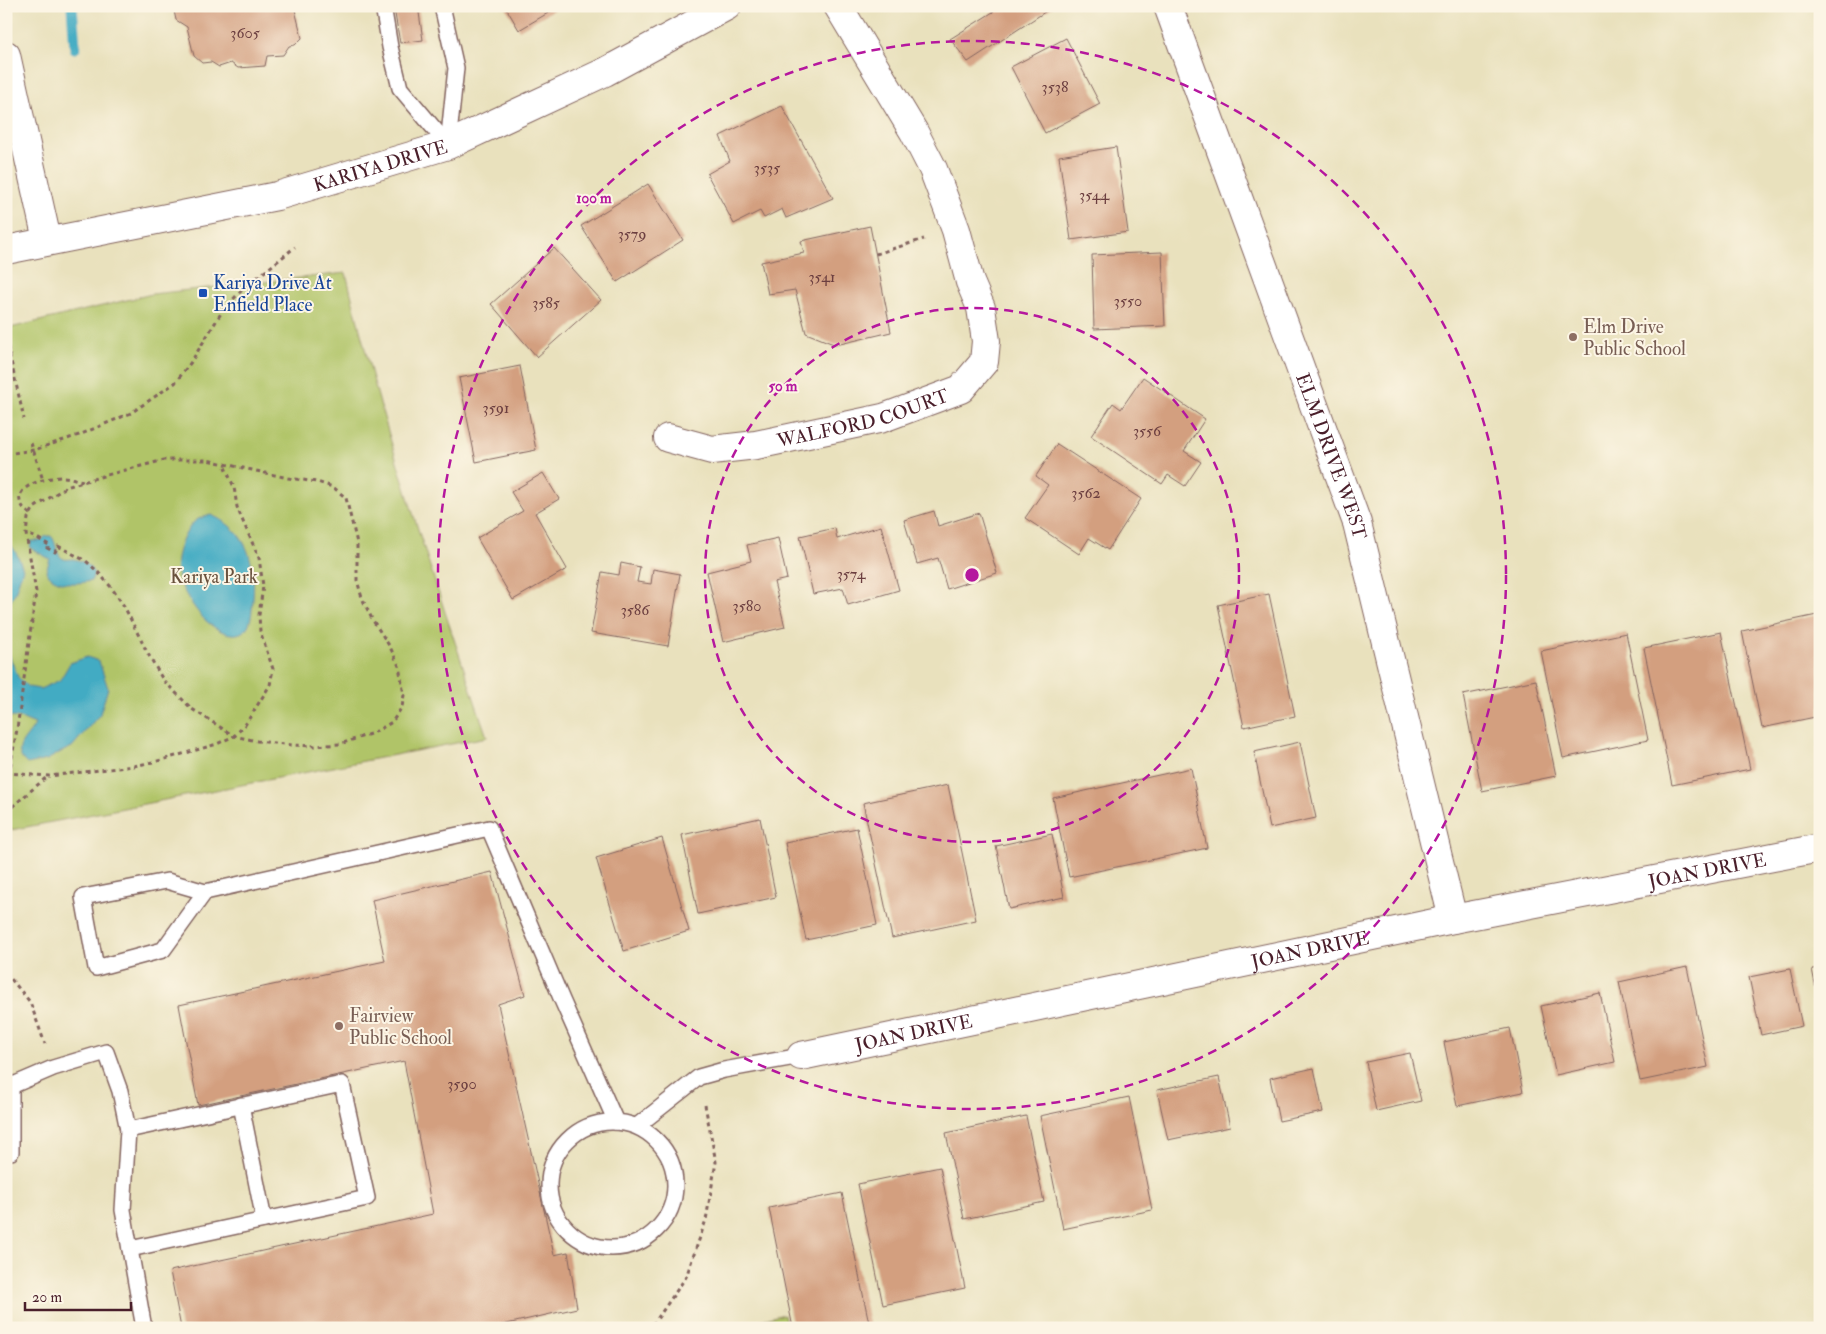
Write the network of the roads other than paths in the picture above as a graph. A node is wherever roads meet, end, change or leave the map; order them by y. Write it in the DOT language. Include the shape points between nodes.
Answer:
graph roads {
  1 [pos="383,6"];
  2 [pos="442,6"];
  3 [pos="727,6"];
  4 [pos="838,6"];
  5 [pos="1168,6"];
  6 [pos="6,55"];
  7 [pos="448,145"];
  8 [pos="47,240"];
  9 [pos="6,250"];
  10 [pos="668,438"];
  11 [pos="1820,848"];
  12 [pos="205,892"];
  13 [pos="1453,919"];
  14 [pos="801,1056"];
  15 [pos="9,1083"];
  16 [pos="242,1106"];
  17 [pos="616,1122"];
  18 [pos="637,1126"];
  19 [pos="128,1130"];
  20 [pos="6,1153"];
  21 [pos="264,1220"];
  22 [pos="130,1249"];
  23 [pos="144,1328"];
  1 -- 7 [label="lane" via="400,88"];
  2 -- 7 [label="lane" via="456,68"];
  3 -- 7 [label="street, KARIYA DRIVE" via="605,72"];
  4 -- 10 [label="street, WALFORD COURT" via="933,169 981,308 986,341 984,362 961,390 884,418 756,445 712,450"];
  5 -- 13 [label="street, ELM DRIVE WEST" via="1357,523"];
  6 -- 8 [label="street"];
  7 -- 8 [label="street, KARIYA DRIVE" via="277,196"];
  8 -- 9 [label="street, KARIYA DRIVE"];
  11 -- 13 [label="street, JOAN DRIVE"];
  12 -- 12 [label="lane" via="167,881 83,897 96,968 162,950"];
  12 -- 17 [label="lane" via="489,828"];
  13 -- 14 [label="street, JOAN DRIVE"];
  14 -- 18 [label="lane" via="700,1077"];
  15 -- 19 [label="lane" via="106,1052 120,1091"];
  15 -- 20 [label="lane" via="11,1152"];
  16 -- 19 [label="lane"];
  16 -- 21 [label="lane"];
  16 -- 21 [label="lane" via="342,1084 367,1198"];
  17 -- 18 [label="lane"];
  17 -- 18 [label="lane" via="600,1122 580,1130 563,1144 553,1163 549,1184 552,1205 562,1224 578,1238 598,1247 619,1248 640,1242 664,1221 672,1206 675,1175 671,1159 651,1134"];
  19 -- 22 [label="lane" via="123,1210"];
  21 -- 22 [label="lane"];
  22 -- 23 [label="lane"];
}
